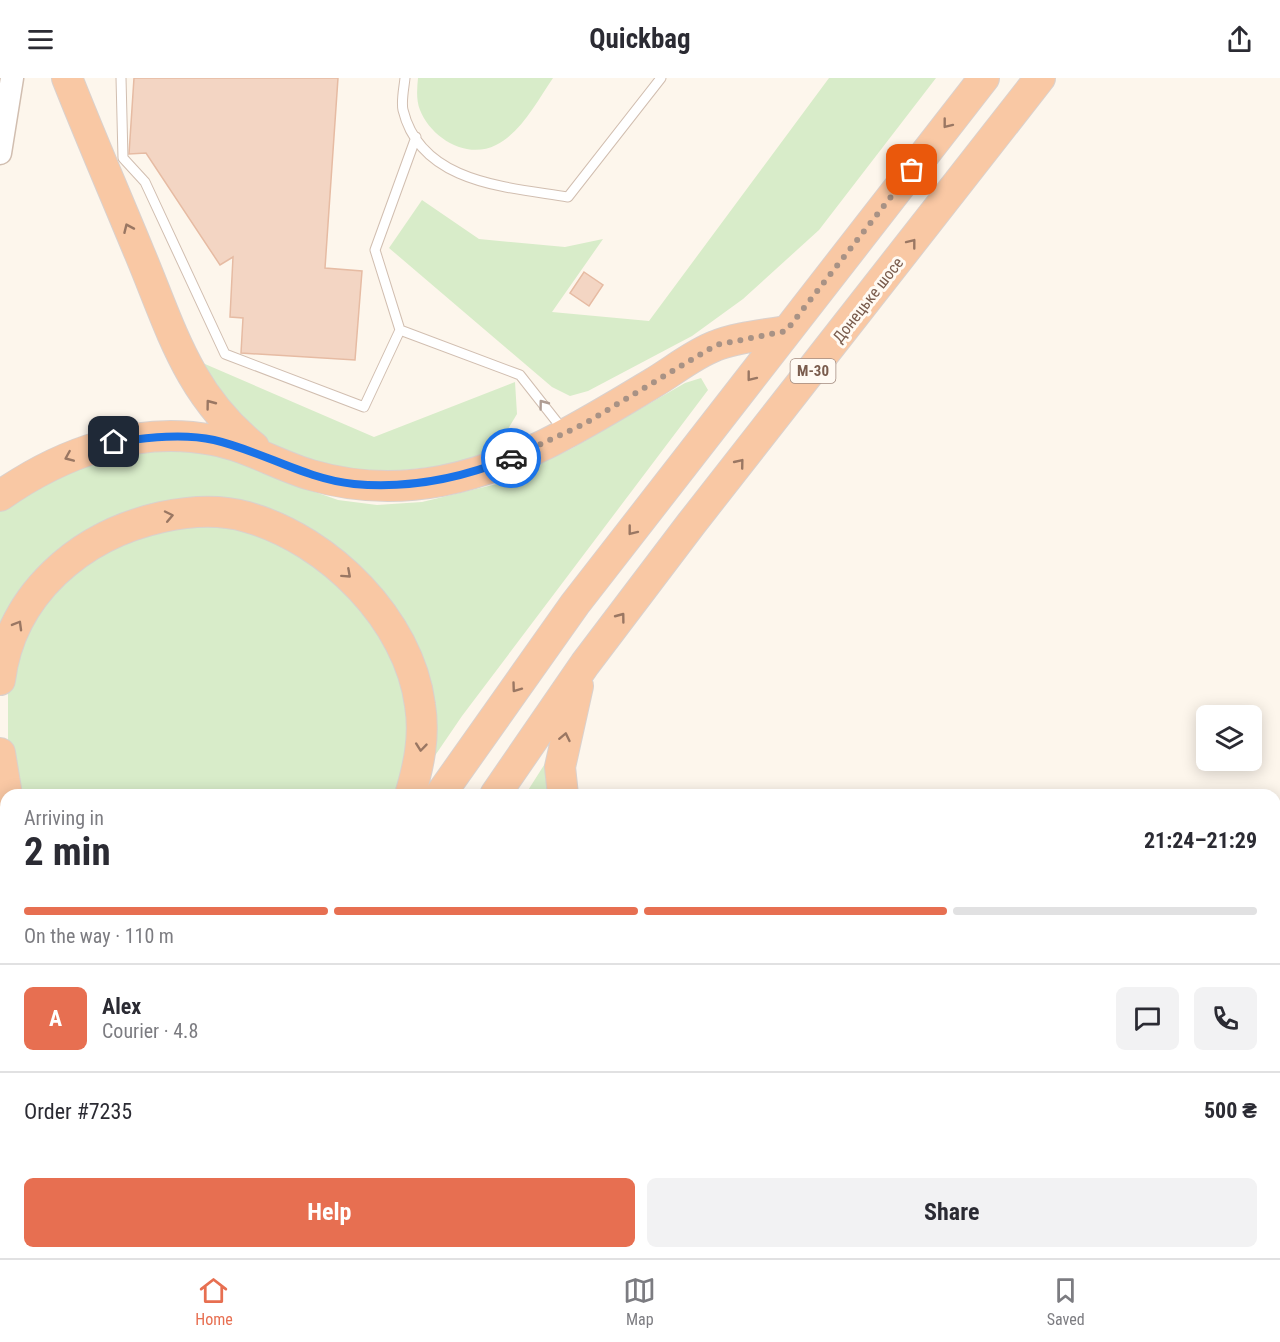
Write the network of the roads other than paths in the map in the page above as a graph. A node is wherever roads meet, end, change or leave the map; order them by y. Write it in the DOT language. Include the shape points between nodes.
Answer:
graph roads {
  1 [pos="12,78"];
  2 [pos="67,78"];
  3 [pos="121,78"];
  4 [pos="405,78"];
  5 [pos="661,78"];
  6 [pos="984,78"];
  7 [pos="1040,78"];
  8 [pos="416,138"];
  9 [pos="0,153"];
  10 [pos="400,330"];
  11 [pos="786,331"];
  12 [pos="565,433"];
  13 [pos="268,458"];
  14 [pos="0,496"];
  15 [pos="585,664"];
  16 [pos="0,680"];
  17 [pos="0,753"];
  18 [pos="6,789"];
  19 [pos="412,789"];
  20 [pos="444,789"];
  21 [pos="499,789"];
  22 [pos="562,789"];
  1 -- 9 [label="street"];
  13 -- 2 [label="highway, one-way" via="214,410 184,362"];
  3 -- 10 [label="lane" via="123,158 145,182 225,354 364,407"];
  4 -- 8 [label="lane" via="403,110"];
  5 -- 8 [label="lane" via="568,197 474,181 443,166"];
  6 -- 11 [label="highway, М-30, one-way"];
  15 -- 7 [label="highway, Донецьке шосе / М-30, one-way"];
  8 -- 10 [label="lane" via="375,250"];
  12 -- 10 [label="lane, one-way" via="520,375"];
  11 -- 12 [label="highway" via="716,345"];
  11 -- 20 [label="highway, М-30, one-way" via="576,604"];
  12 -- 13 [label="highway" via="481,470 441,481 400,486 353,484 310,475"];
  13 -- 14 [label="highway, one-way" via="212,440 155,437 114,442 42,469"];
  15 -- 21 [label="highway, М-30"];
  22 -- 15 [label="highway, one-way" via="560,767 564,744"];
  16 -- 19 [label="highway, one-way" via="5,653 39,589 62,564 89,544 132,524 189,512 246,517 274,526 333,562 363,589 388,624 406,657 420,703 421,752"];
  17 -- 18 [label="highway"];
}
